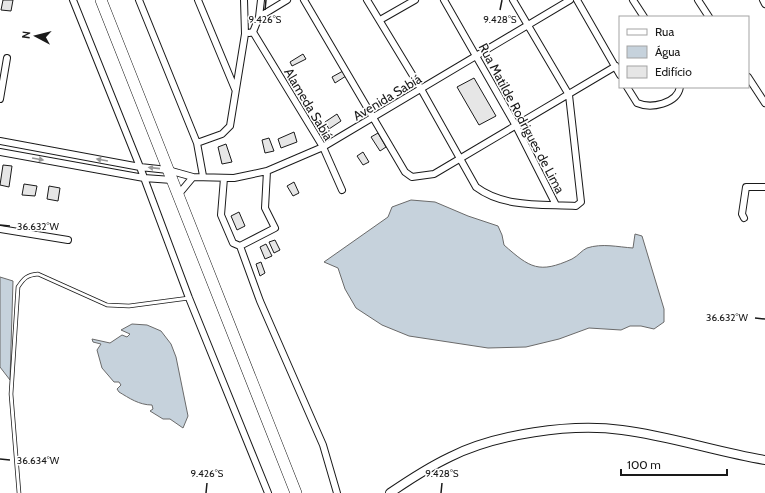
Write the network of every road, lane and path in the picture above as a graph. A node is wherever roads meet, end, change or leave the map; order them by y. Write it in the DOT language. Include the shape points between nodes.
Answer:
graph roads {
  1 [pos="73,0"];
  2 [pos="101,0"];
  3 [pos="139,0"];
  4 [pos="198,0"];
  5 [pos="244,0"];
  6 [pos="261,0"];
  7 [pos="287,0"];
  8 [pos="304,0"];
  9 [pos="367,0"];
  10 [pos="415,0"];
  11 [pos="444,0"];
  12 [pos="513,0"];
  13 [pos="570,0"];
  14 [pos="577,0"];
  15 [pos="633,0"];
  16 [pos="698,0"];
  17 [pos="763,0"];
  18 [pos="765,4"];
  19 [pos="643,16"];
  20 [pos="708,16"];
  21 [pos="258,17"];
  22 [pos="380,20"];
  23 [pos="528,26"];
  24 [pos="253,32"];
  25 [pos="245,34"];
  26 [pos="477,56"];
  27 [pos="7,58"];
  28 [pos="616,66"];
  29 [pos="619,73"];
  30 [pos="749,79"];
  31 [pos="627,88"];
  32 [pos="680,88"];
  33 [pos="421,89"];
  34 [pos="235,90"];
  35 [pos="569,95"];
  36 [pos="0,98"];
  37 [pos="765,103"];
  38 [pos="372,119"];
  39 [pos="516,126"];
  40 [pos="0,141"];
  41 [pos="196,143"];
  42 [pos="323,147"];
  43 [pos="0,152"];
  44 [pos="460,158"];
  45 [pos="140,167"];
  46 [pos="267,171"];
  47 [pos="170,175"];
  48 [pos="203,176"];
  49 [pos="193,177"];
  50 [pos="144,178"];
  51 [pos="224,178"];
  52 [pos="765,187"];
  53 [pos="342,190"];
  54 [pos="178,195"];
  55 [pos="556,205"];
  56 [pos="744,218"];
  57 [pos="0,229"];
  58 [pos="68,240"];
  59 [pos="240,246"];
  60 [pos="189,298"];
  61 [pos="765,460"];
  62 [pos="19,493"];
  63 [pos="268,493"];
  64 [pos="296,493"];
  65 [pos="337,493"];
  66 [pos="390,493"];
  1 -- 45 [label="street"];
  2 -- 47 [label="highway"];
  3 -- 41 [label="street"];
  4 -- 34 [label="street"];
  5 -- 25 [label="street"];
  6 -- 21 [label="street"];
  7 -- 21 [label="street"];
  8 -- 38 [label="street"];
  9 -- 22 [label="street"];
  10 -- 22 [label="street"];
  11 -- 26 [label="street, Rua Matilde Rodrigues de Lima"];
  12 -- 23 [label="street"];
  13 -- 23 [label="street, Avenida Sabiá"];
  14 -- 28 [label="street"];
  15 -- 19 [label="street"];
  16 -- 20 [label="street"];
  17 -- 18 [label="street"];
  21 -- 24 [label="street"];
  22 -- 33 [label="street"];
  23 -- 26 [label="street, Avenida Sabiá"];
  23 -- 35 [label="street"];
  24 -- 25 [label="street"];
  24 -- 42 [label="street, Alameda Sabiá"];
  25 -- 34 [label="street"];
  26 -- 33 [label="street, Avenida Sabiá"];
  26 -- 39 [label="street, Rua Matilde Rodrigues de Lima"];
  27 -- 36 [label="street"];
  28 -- 29 [label="street"];
  28 -- 35 [label="street"];
  30 -- 37 [label="street"];
  31 -- 32 [label="street" via="631,96 641,105 669,102 679,93"];
  33 -- 38 [label="street, Avenida Sabiá"];
  33 -- 44 [label="street"];
  34 -- 41 [label="street" via="232,119 227,131"];
  35 -- 39 [label="street"];
  35 -- 55 [label="street" via="580,204"];
  38 -- 42 [label="street, Avenida Sabiá"];
  38 -- 44 [label="street" via="405,172 412,177 434,174"];
  39 -- 44 [label="street"];
  39 -- 55 [label="street, Rua Matilde Rodrigues de Lima"];
  45 -- 40 [label="street, one-way"];
  41 -- 48 [label="street"];
  42 -- 46 [label="street, Avenida Sabiá"];
  42 -- 53 [label="street, Alameda Sabiá"];
  43 -- 50 [label="street, one-way"];
  44 -- 55 [label="street" via="476,187 487,196 524,204"];
  47 -- 45 [label="street, one-way"];
  45 -- 50 [label="street"];
  46 -- 51 [label="street, Avenida Sabiá"];
  46 -- 59 [label="street" via="265,208 275,228"];
  47 -- 49 [label="street"];
  47 -- 50 [label="street"];
  47 -- 54 [label="highway"];
  48 -- 49 [label="street, Avenida Sabiá"];
  48 -- 51 [label="street, Avenida Sabiá"];
  49 -- 54 [label="street"];
  50 -- 60 [label="street"];
  51 -- 59 [label="street" via="222,220 233,243"];
  52 -- 56 [label="street" via="746,187 742,214"];
  54 -- 64 [label="highway"];
  57 -- 58 [label="street"];
  59 -- 65 [label="street" via="260,301 323,446"];
  60 -- 62 [label="lane" via="129,306 107,305 38,274 24,278 18,287 11,394"];
  60 -- 63 [label="street"];
  61 -- 66 [label="street" via="656,435 586,426 533,432 483,444 451,456"];
}
